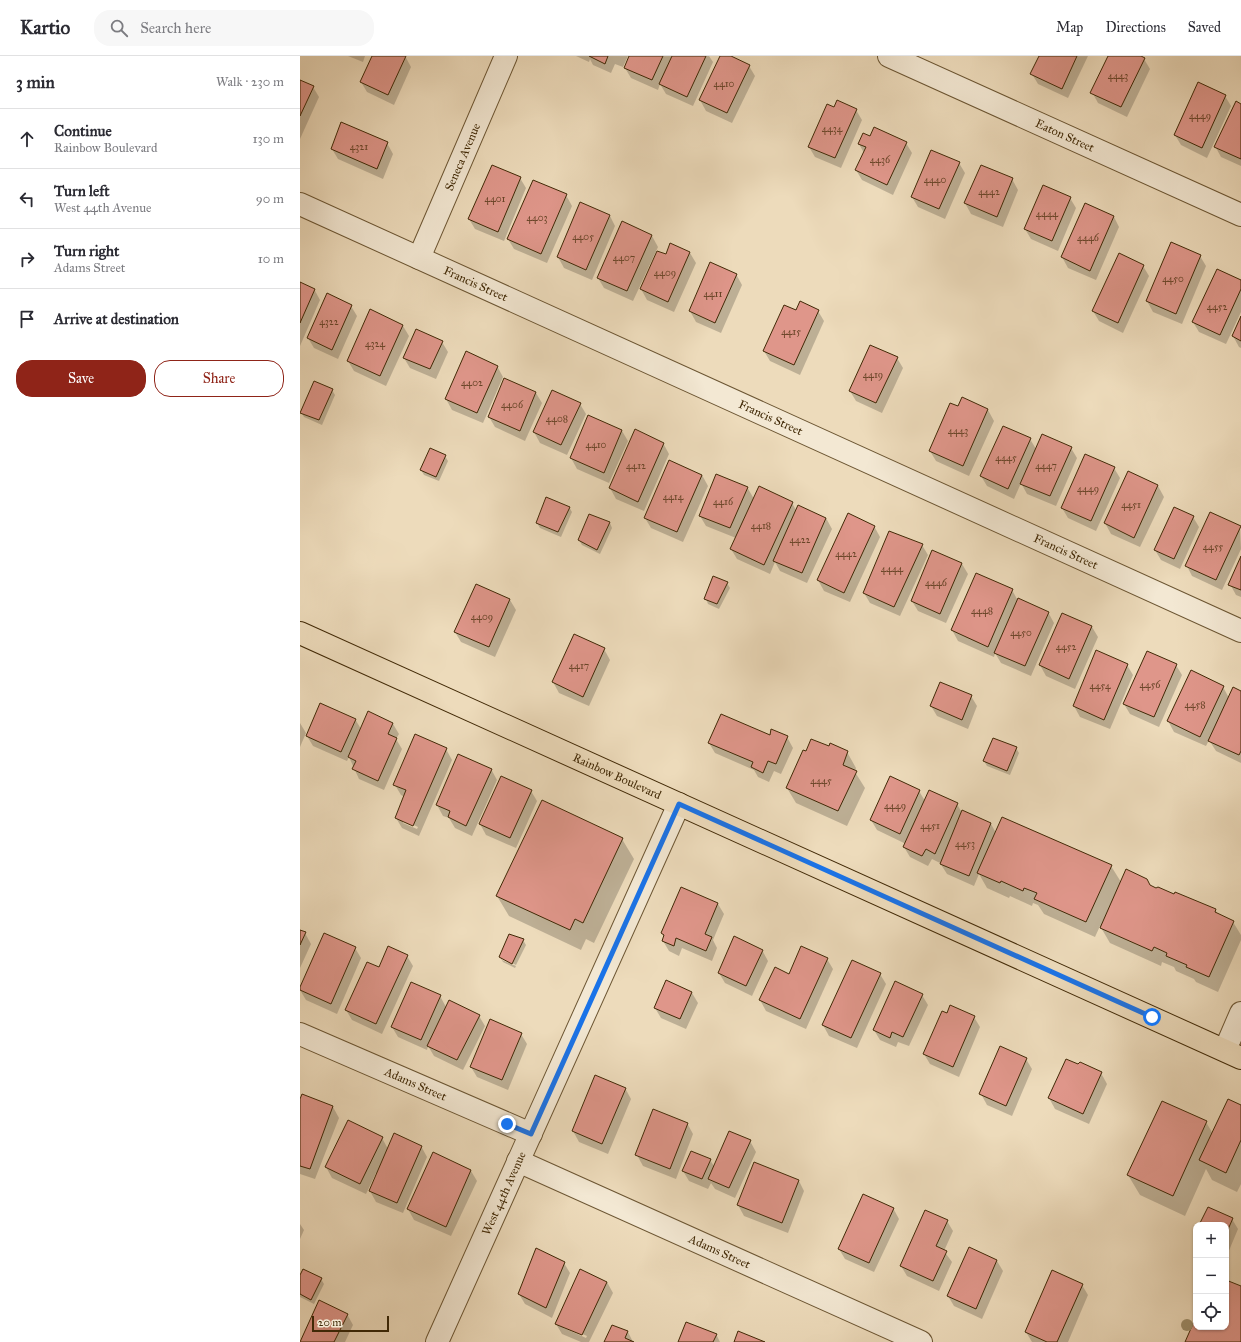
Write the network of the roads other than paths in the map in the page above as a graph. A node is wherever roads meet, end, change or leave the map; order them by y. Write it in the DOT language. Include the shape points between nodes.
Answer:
graph roads {
  1 [pos="506,56"];
  2 [pos="889,56"];
  3 [pos="300,204"];
  4 [pos="1241,215"];
  5 [pos="419,258"];
  6 [pos="1241,631"];
  7 [pos="300,633"];
  8 [pos="679,804"];
  9 [pos="1241,1014"];
  10 [pos="300,1034"];
  11 [pos="1233,1054"];
  12 [pos="531,1134"];
  13 [pos="518,1161"];
  14 [pos="437,1342"];
  15 [pos="921,1342"];
  1 -- 5 [label="street, Seneca Avenue"];
  2 -- 4 [label="street, Eaton Street"];
  3 -- 5 [label="street, Francis Street"];
  5 -- 6 [label="street, Francis Street"];
  7 -- 8 [label="main road, Rainbow Boulevard"];
  8 -- 11 [label="main road, Rainbow Boulevard"];
  8 -- 12 [label="street, West 44th Avenue"];
  9 -- 11 [label="street"];
  10 -- 12 [label="street, Adams Street"];
  12 -- 13 [label="street, West 44th Avenue"];
  13 -- 14 [label="street, West 44th Avenue"];
  13 -- 15 [label="street, Adams Street"];
}
